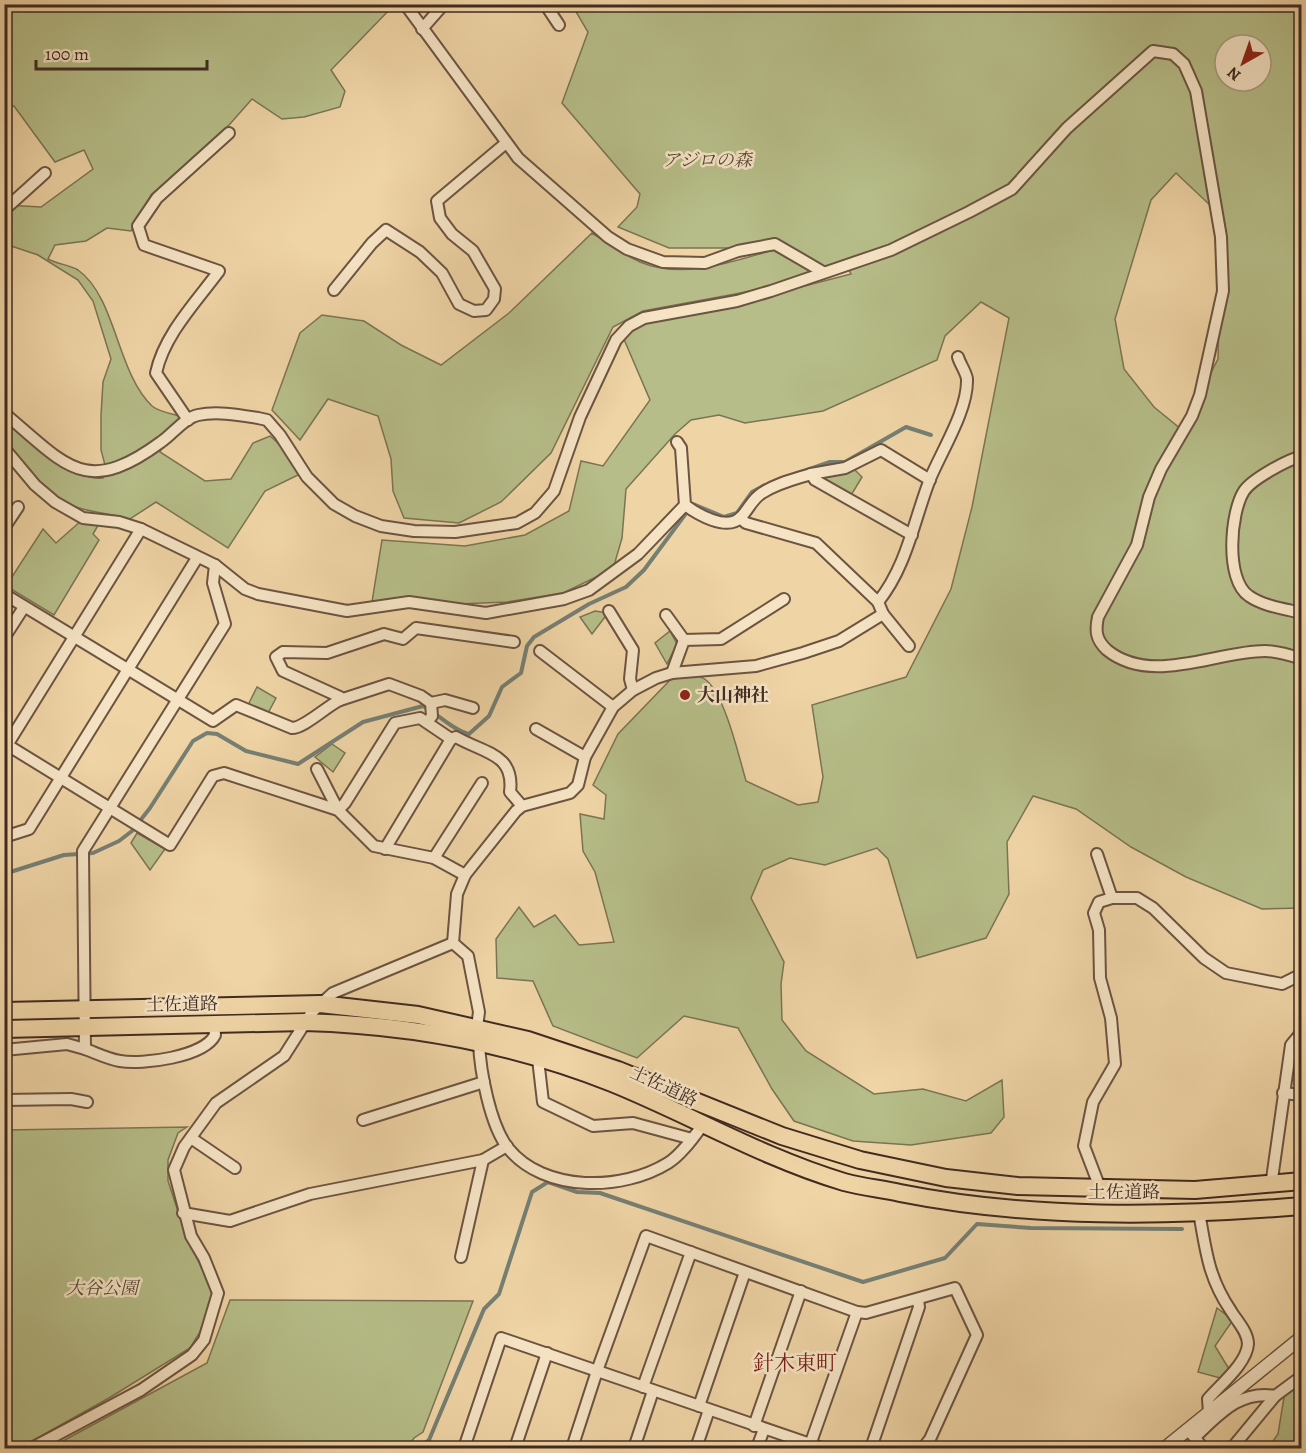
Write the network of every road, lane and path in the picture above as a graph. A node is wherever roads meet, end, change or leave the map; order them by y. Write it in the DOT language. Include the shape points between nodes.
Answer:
graph roads {
  1 [pos="405,4"];
  2 [pos="444,4"];
  3 [pos="545,4"];
  4 [pos="559,24"];
  5 [pos="422,29"];
  6 [pos="230,133"];
  7 [pos="506,143"];
  8 [pos="45,173"];
  9 [pos="4,210"];
  10 [pos="823,272"];
  11 [pos="334,290"];
  12 [pos="958,357"];
  13 [pos="4,413"];
  14 [pos="188,420"];
  15 [pos="677,442"];
  16 [pos="4,448"];
  17 [pos="1302,456"];
  18 [pos="811,474"];
  19 [pos="930,480"];
  20 [pos="685,504"];
  21 [pos="18,507"];
  22 [pos="740,518"];
  23 [pos="4,528"];
  24 [pos="141,529"];
  25 [pos="912,535"];
  26 [pos="197,558"];
  27 [pos="215,565"];
  28 [pos="4,594"];
  29 [pos="784,599"];
  30 [pos="878,602"];
  31 [pos="24,607"];
  32 [pos="609,611"];
  33 [pos="1302,613"];
  34 [pos="883,614"];
  35 [pos="666,615"];
  36 [pos="4,638"];
  37 [pos="75,638"];
  38 [pos="684,640"];
  39 [pos="514,642"];
  40 [pos="909,646"];
  41 [pos="540,651"];
  42 [pos="1302,658"];
  43 [pos="128,670"];
  44 [pos="672,673"];
  45 [pos="633,690"];
  46 [pos="177,700"];
  47 [pos="340,700"];
  48 [pos="613,707"];
  49 [pos="473,708"];
  50 [pos="431,712"];
  51 [pos="536,729"];
  52 [pos="451,739"];
  53 [pos="6,745"];
  54 [pos="585,758"];
  55 [pos="317,769"];
  56 [pos="61,777"];
  57 [pos="482,783"];
  58 [pos="522,807"];
  59 [pos="108,808"];
  60 [pos="338,810"];
  61 [pos="4,837"];
  62 [pos="385,849"];
  63 [pos="1097,854"];
  64 [pos="434,858"];
  65 [pos="465,875"];
  66 [pos="1112,898"];
  67 [pos="453,943"];
  68 [pos="1302,974"];
  69 [pos="320,1004"];
  70 [pos="4,1011"];
  71 [pos="84,1018"];
  72 [pos="304,1022"];
  73 [pos="214,1023"];
  74 [pos="4,1029"];
  75 [pos="1301,1033"];
  76 [pos="478,1034"];
  77 [pos="85,1049"];
  78 [pos="4,1050"];
  79 [pos="538,1059"];
  80 [pos="484,1082"];
  81 [pos="1283,1093"];
  82 [pos="1302,1095"];
  83 [pos="4,1100"];
  84 [pos="87,1102"];
  85 [pos="363,1120"];
  86 [pos="697,1132"];
  87 [pos="190,1138"];
  88 [pos="507,1146"];
  89 [pos="483,1160"];
  90 [pos="235,1168"];
  91 [pos="1302,1181"];
  92 [pos="1271,1186"];
  93 [pos="1100,1188"];
  94 [pos="1302,1206"];
  95 [pos="1199,1212"];
  96 [pos="183,1213"];
  97 [pos="691,1252"];
  98 [pos="461,1257"];
  99 [pos="745,1272"];
  100 [pos="801,1291"];
  101 [pos="918,1300"];
  102 [pos="856,1312"];
  103 [pos="1302,1337"];
  104 [pos="547,1353"];
  105 [pos="597,1371"];
  106 [pos="1302,1376"];
  107 [pos="648,1389"];
  108 [pos="1275,1396"];
  109 [pos="704,1408"];
  110 [pos="1209,1412"];
  111 [pos="759,1428"];
  112 [pos="1191,1433"];
  113 [pos="817,1447"];
  114 [pos="32,1449"];
  115 [pos="464,1449"];
  116 [pos="514,1449"];
  117 [pos="572,1449"];
  118 [pos="634,1449"];
  119 [pos="696,1449"];
  120 [pos="757,1449"];
  121 [pos="871,1449"];
  122 [pos="922,1449"];
  123 [pos="1165,1449"];
  124 [pos="1203,1449"];
  125 [pos="1232,1449"];
  1 -- 5 [label="street"];
  2 -- 5 [label="street"];
  3 -- 4 [label="street"];
  5 -- 7 [label="street"];
  6 -- 14 [label="street" via="156,198 138,226 144,245 219,271 176,330 156,373"];
  7 -- 10 [label="street" via="608,237 627,249 663,262 705,263 775,244"];
  7 -- 11 [label="street" via="437,201 440,218 452,234 473,250 495,289 494,299 486,310 474,311 459,304 442,273 420,252 386,230"];
  8 -- 9 [label="street"];
  10 -- 14 [label="street" via="764,293 644,318 629,326 616,340 585,408 554,491 535,513 501,527 455,532 381,526 334,504 307,477 267,420 229,414 196,415"];
  10 -- 42 [label="street" via="891,250 1012,189 1066,128 1153,51 1173,54 1184,64 1196,91 1221,237 1223,291 1200,395 1161,469 1149,497 1137,545 1098,617 1095,630 1099,643 1117,658 1152,665 1182,665 1265,651"];
  12 -- 19 [label="street" via="967,378 960,412"];
  13 -- 14 [label="street" via="57,458 98,473 124,467"];
  15 -- 20 [label="street" via="681,448"];
  16 -- 24 [label="street" via="55,502 83,518"];
  17 -- 33 [label="street" via="1255,478 1243,492 1232,542 1233,564 1240,586 1249,596"];
  18 -- 19 [label="street" via="845,468 881,450"];
  18 -- 22 [label="street" via="764,492"];
  18 -- 25 [label="street" via="815,480"];
  19 -- 25 [label="street"];
  20 -- 22 [label="street" via="723,523"];
  20 -- 27 [label="street" via="638,554 589,590 564,599 486,613 409,603 346,611 258,594 245,589"];
  21 -- 23 [label="street"];
  22 -- 30 [label="street" via="816,543"];
  24 -- 26 [label="street"];
  24 -- 37 [label="street"];
  25 -- 30 [label="street"];
  26 -- 27 [label="street"];
  26 -- 43 [label="street"];
  27 -- 46 [label="street" via="213,583 225,624"];
  28 -- 31 [label="street"];
  29 -- 38 [label="street" via="721,639"];
  30 -- 34 [label="street"];
  31 -- 36 [label="street"];
  31 -- 37 [label="street"];
  32 -- 45 [label="street" via="633,650"];
  34 -- 40 [label="street"];
  34 -- 44 [label="street" via="839,641 794,656 756,666"];
  35 -- 38 [label="street"];
  37 -- 43 [label="street"];
  37 -- 53 [label="street"];
  38 -- 44 [label="street"];
  39 -- 47 [label="street" via="416,628 403,639 384,634 327,653 283,652 276,657 283,670"];
  41 -- 48 [label="street"];
  43 -- 46 [label="street"];
  43 -- 56 [label="street"];
  44 -- 45 [label="street"];
  45 -- 48 [label="street"];
  46 -- 47 [label="street" via="213,721 236,705 292,728 298,728"];
  46 -- 59 [label="street"];
  47 -- 50 [label="street" via="389,684 413,692"];
  48 -- 54 [label="street"];
  49 -- 50 [label="street" via="445,700"];
  50 -- 52 [label="street"];
  50 -- 60 [label="street" via="395,723"];
  51 -- 54 [label="street"];
  52 -- 58 [label="street" via="456,737 500,759 512,777 510,792"];
  52 -- 62 [label="street"];
  53 -- 56 [label="street"];
  54 -- 58 [label="street" via="578,785 570,793"];
  55 -- 60 [label="street"];
  56 -- 59 [label="street"];
  56 -- 61 [label="street" via="29,829"];
  57 -- 64 [label="street"];
  58 -- 65 [label="street"];
  59 -- 60 [label="street" via="170,845 213,776 224,773"];
  59 -- 71 [label="street" via="83,856"];
  60 -- 62 [label="street" via="374,846"];
  62 -- 64 [label="street"];
  63 -- 66 [label="street"];
  64 -- 65 [label="street"];
  65 -- 67 [label="street" via="457,894"];
  66 -- 68 [label="street" via="1137,898 1153,908 1204,958 1226,973 1282,984"];
  66 -- 93 [label="street" via="1099,902 1094,913 1099,930 1100,978 1111,1018 1115,1064 1093,1102 1084,1146"];
  67 -- 69 [label="street" via="333,993"];
  67 -- 76 [label="street" via="468,956 479,1012"];
  69 -- 71 [label="highway, 土佐道路"];
  69 -- 72 [label="street"];
  69 -- 76 [label="highway, 土佐道路" via="418,1015"];
  70 -- 71 [label="highway, 土佐道路"];
  71 -- 73 [label="highway, 土佐道路"];
  71 -- 74 [label="highway, 土佐道路"];
  71 -- 77 [label="street"];
  72 -- 73 [label="highway, 土佐道路"];
  72 -- 76 [label="highway, 土佐道路"];
  72 -- 87 [label="street" via="291,1049 216,1103"];
  73 -- 77 [label="street" via="215,1035 206,1045 152,1062 121,1061"];
  75 -- 81 [label="street" via="1291,1045"];
  76 -- 79 [label="highway, 土佐道路"];
  76 -- 80 [label="street"];
  76 -- 93 [label="highway, 土佐道路" via="528,1040 607,1066 782,1136 860,1160 946,1178 1018,1186"];
  77 -- 78 [label="street" via="67,1044"];
  79 -- 86 [label="highway, 土佐道路" via="612,1083"];
  79 -- 86 [label="street" via="543,1102 593,1126 633,1123"];
  80 -- 85 [label="street"];
  80 -- 88 [label="street"];
  81 -- 82 [label="street"];
  81 -- 92 [label="street"];
  83 -- 84 [label="street"];
  86 -- 88 [label="street" via="670,1162 644,1174 590,1184 568,1182 543,1173 520,1161"];
  86 -- 95 [label="highway, 土佐道路" via="846,1182 950,1203 1024,1209"];
  87 -- 90 [label="street"];
  87 -- 96 [label="street" via="176,1159 174,1170"];
  88 -- 89 [label="street"];
  89 -- 96 [label="street" via="310,1194 231,1221"];
  89 -- 98 [label="street"];
  91 -- 92 [label="highway, 土佐道路"];
  92 -- 93 [label="highway, 土佐道路" via="1195,1190"];
  94 -- 95 [label="highway, 土佐道路"];
  95 -- 110 [label="street" via="1210,1275 1247,1335 1248,1346 1242,1359 1208,1399"];
  96 -- 114 [label="street" via="218,1293 204,1340 192,1355 141,1390"];
  97 -- 99 [label="street"];
  97 -- 105 [label="street" via="646,1236"];
  97 -- 107 [label="street"];
  99 -- 100 [label="street"];
  99 -- 109 [label="street"];
  100 -- 102 [label="street"];
  100 -- 111 [label="street"];
  101 -- 102 [label="street"];
  101 -- 121 [label="street" via="920,1307"];
  101 -- 122 [label="street" via="955,1288 977,1335"];
  102 -- 113 [label="street"];
  103 -- 110 [label="street"];
  104 -- 105 [label="street"];
  104 -- 115 [label="street" via="501,1338"];
  104 -- 116 [label="street"];
  105 -- 107 [label="street"];
  105 -- 117 [label="street"];
  106 -- 108 [label="street"];
  107 -- 109 [label="street"];
  107 -- 118 [label="street"];
  108 -- 112 [label="street" via="1245,1397"];
  108 -- 125 [label="street"];
  109 -- 111 [label="street"];
  109 -- 119 [label="street"];
  110 -- 112 [label="street"];
  111 -- 113 [label="street"];
  111 -- 120 [label="street"];
  112 -- 123 [label="street"];
  112 -- 124 [label="street"];
}
